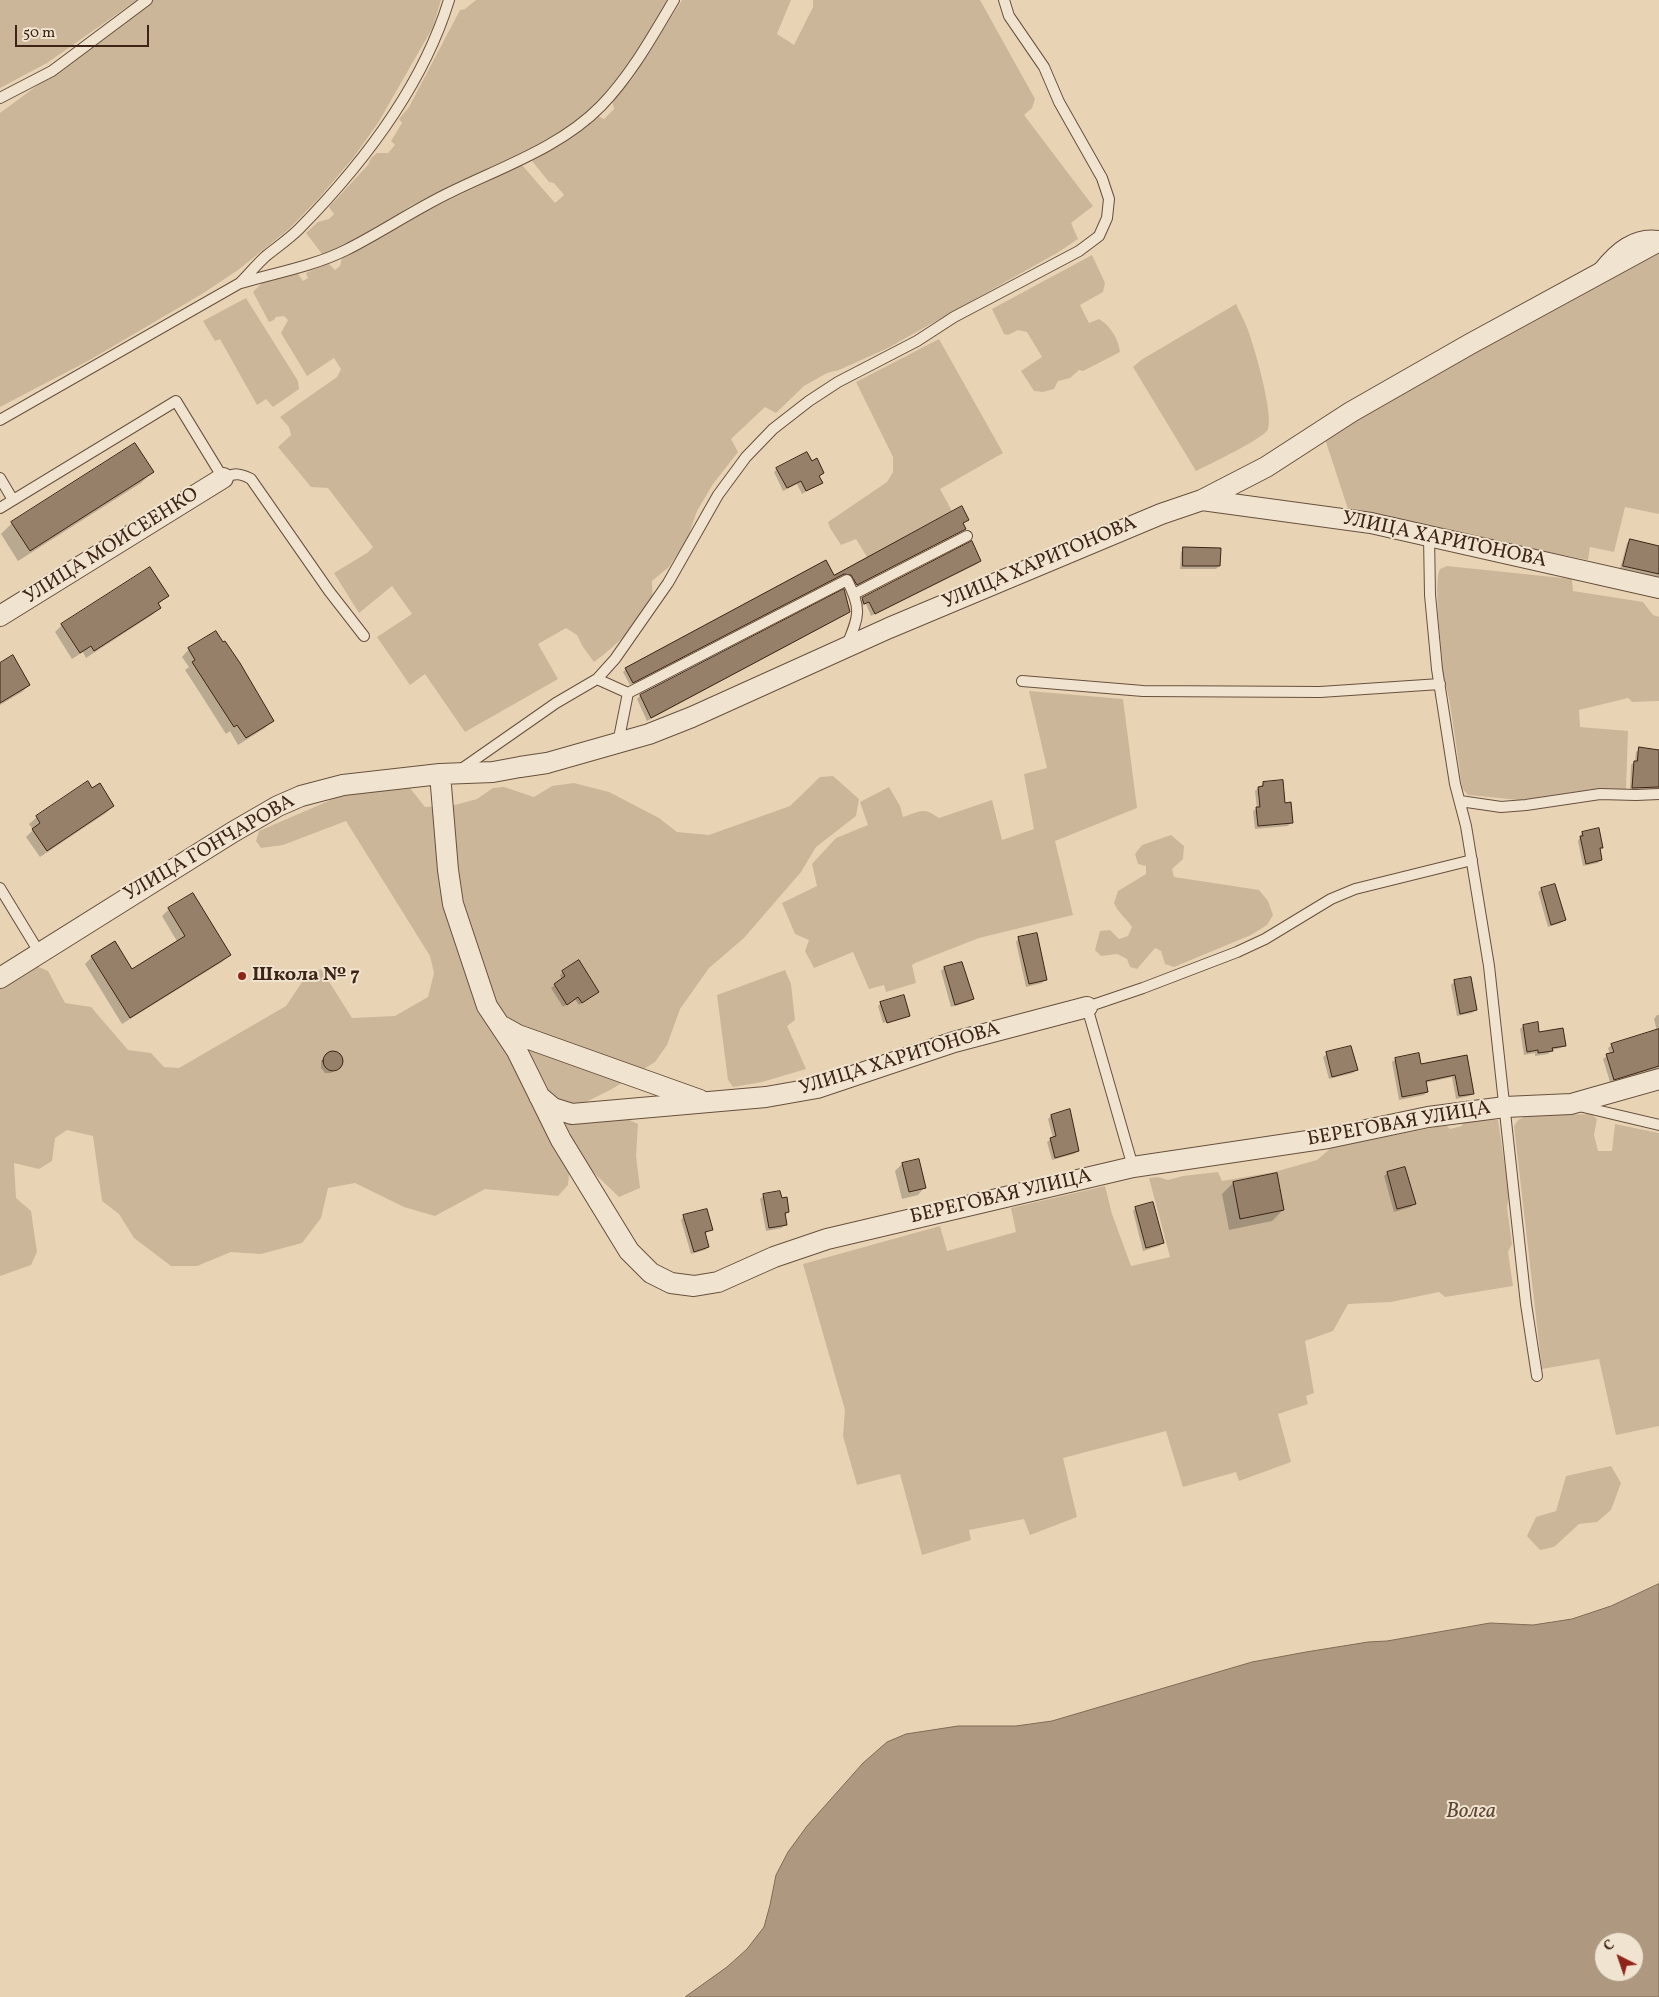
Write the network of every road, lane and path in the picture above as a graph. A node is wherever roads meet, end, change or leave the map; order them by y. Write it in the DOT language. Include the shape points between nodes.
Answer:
graph roads {
  1 [pos="147,0"];
  2 [pos="449,0"];
  3 [pos="674,0"];
  4 [pos="1004,0"];
  5 [pos="0,98"];
  6 [pos="1659,236"];
  7 [pos="1659,241"];
  8 [pos="1590,278"];
  9 [pos="240,283"];
  10 [pos="0,420"];
  11 [pos="0,478"];
  12 [pos="223,478"];
  13 [pos="13,500"];
  14 [pos="1202,500"];
  15 [pos="0,508"];
  16 [pos="967,536"];
  17 [pos="1429,536"];
  18 [pos="1659,588"];
  19 [pos="854,594"];
  20 [pos="0,616"];
  21 [pos="364,636"];
  22 [pos="846,648"];
  23 [pos="597,679"];
  24 [pos="1022,681"];
  25 [pos="1440,684"];
  26 [pos="628,693"];
  27 [pos="618,743"];
  28 [pos="448,774"];
  29 [pos="1659,794"];
  30 [pos="1460,801"];
  31 [pos="1472,860"];
  32 [pos="0,888"];
  33 [pos="39,952"];
  34 [pos="0,978"];
  35 [pos="1087,1007"];
  36 [pos="500,1025"];
  37 [pos="1659,1079"];
  38 [pos="538,1094"];
  39 [pos="707,1102"];
  40 [pos="1571,1104"];
  41 [pos="1505,1108"];
  42 [pos="1659,1125"];
  43 [pos="1133,1167"];
  44 [pos="1537,1376"];
  1 -- 5 [label="lane" via="52,70"];
  2 -- 9 [label="lane" via="440,31 380,134 333,193"];
  3 -- 9 [label="lane" via="621,83 570,132 524,158 423,206 344,251"];
  4 -- 23 [label="lane" via="1009,16 1044,67 1059,102 1102,178 1109,199 1107,218 1099,236 1079,251 838,382 773,429 718,496 668,583 615,659"];
  6 -- 8 [label="lane" via="1643,236 1619,246"];
  7 -- 8 [label="street"];
  8 -- 14 [label="street" via="1352,412 1266,467"];
  9 -- 10 [label="lane"];
  11 -- 13 [label="lane"];
  12 -- 13 [label="lane" via="176,401"];
  12 -- 20 [label="street, УЛИЦА МОИСЕЕНКО"];
  12 -- 21 [label="lane" via="234,473 251,479 328,591"];
  13 -- 15 [label="lane"];
  14 -- 17 [label="street, УЛИЦА ХАРИТОНОВА" via="1371,523"];
  14 -- 22 [label="street, УЛИЦА ХАРИТОНОВА" via="1161,514"];
  16 -- 19 [label="lane"];
  17 -- 18 [label="street, УЛИЦА ХАРИТОНОВА"];
  17 -- 25 [label="lane" via="1430,594"];
  19 -- 22 [label="lane" via="857,614"];
  19 -- 26 [label="lane" via="847,580"];
  22 -- 27 [label="street, УЛИЦА ХАРИТОНОВА" via="669,727"];
  23 -- 26 [label="lane"];
  23 -- 28 [label="lane"];
  24 -- 25 [label="lane" via="1123,690 1320,692"];
  25 -- 30 [label="lane"];
  26 -- 27 [label="lane"];
  27 -- 28 [label="street, УЛИЦА ХАРИТОНОВА" via="547,763 493,772"];
  28 -- 33 [label="street, УЛИЦА ГОНЧАРОВА" via="321,789 278,806"];
  28 -- 36 [label="street, БЕРЕГОВАЯ УЛИЦА" via="448,870 453,904 482,994"];
  29 -- 30 [label="lane" via="1600,794 1501,807"];
  30 -- 31 [label="lane"];
  31 -- 35 [label="lane" via="1355,889 1237,952"];
  31 -- 41 [label="lane" via="1489,966"];
  32 -- 33 [label="lane"];
  33 -- 34 [label="street, УЛИЦА ГОНЧАРОВА"];
  35 -- 39 [label="street, УЛИЦА ХАРИТОНОВА" via="954,1042 817,1088"];
  35 -- 43 [label="lane"];
  36 -- 38 [label="street, БЕРЕГОВАЯ УЛИЦА"];
  36 -- 39 [label="street" via="518,1035"];
  37 -- 40 [label="street, БЕРЕГОВАЯ УЛИЦА"];
  38 -- 39 [label="street, УЛИЦА ХАРИТОНОВА" via="553,1108 572,1114"];
  38 -- 43 [label="street, БЕРЕГОВАЯ УЛИЦА" via="561,1140 629,1251 651,1273 682,1286 718,1282 774,1257 844,1234"];
  40 -- 41 [label="street, БЕРЕГОВАЯ УЛИЦА"];
  40 -- 42 [label="lane, БЕРЕГОВАЯ УЛИЦА"];
  41 -- 43 [label="street, БЕРЕГОВАЯ УЛИЦА" via="1428,1117 1328,1138"];
  41 -- 44 [label="lane"];
}
